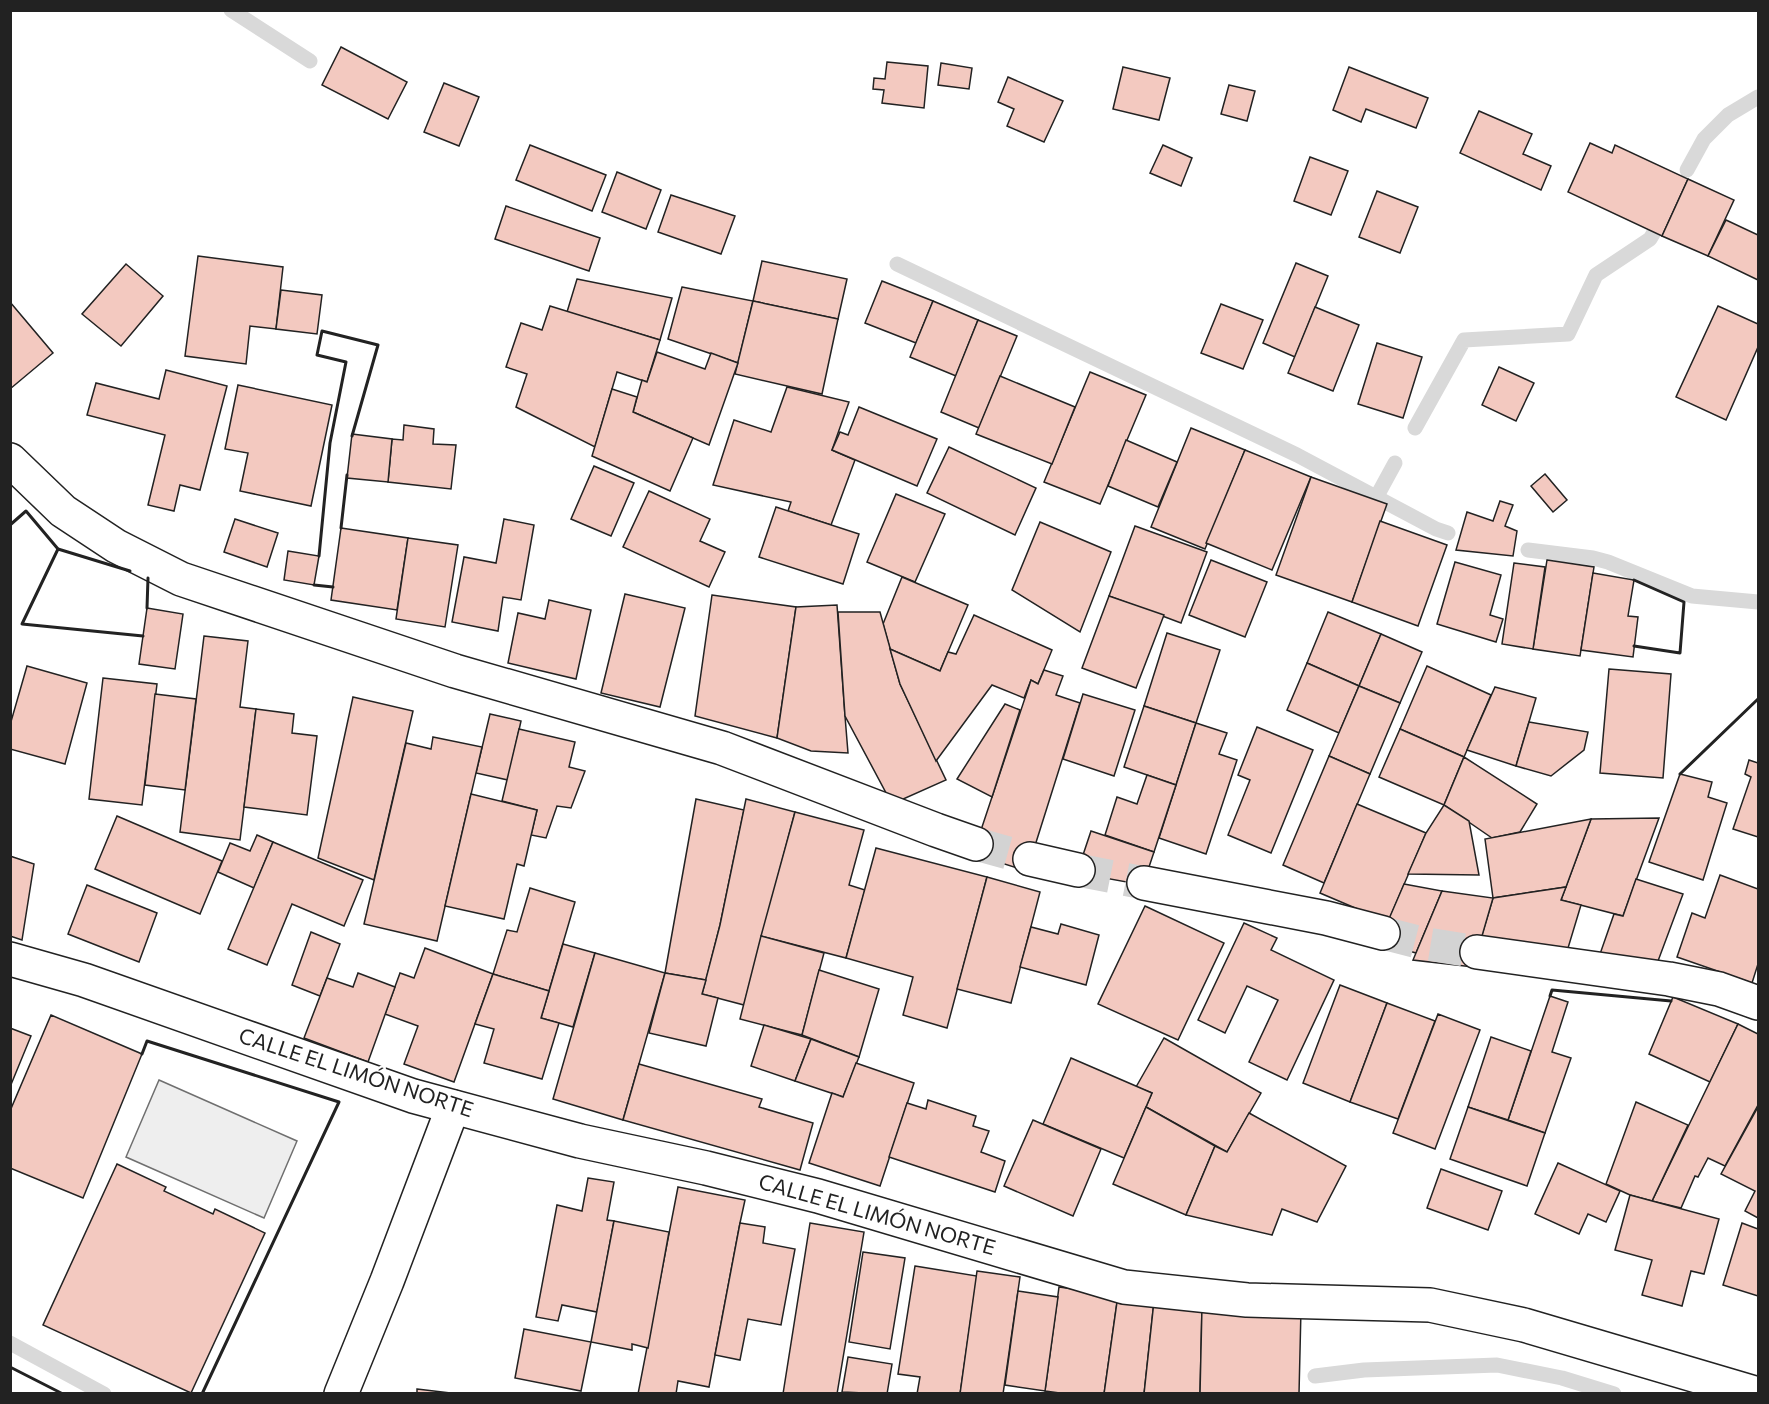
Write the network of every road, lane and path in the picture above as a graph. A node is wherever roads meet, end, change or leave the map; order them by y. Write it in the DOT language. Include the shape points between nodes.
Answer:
graph roads {
  1 [pos="10,460"];
  2 [pos="976,844"];
  3 [pos="1030,859"];
  4 [pos="1078,870"];
  5 [pos="1144,883"];
  6 [pos="1383,933"];
  7 [pos="1477,952"];
  8 [pos="10,959"];
  9 [pos="1758,1003"];
  10 [pos="453,1107"];
  11 [pos="341,1394"];
  12 [pos="1758,1394"];
  1 -- 2 [label="street" via="63,511 116,546 181,579 455,671 722,748"];
  3 -- 4 [label="street"];
  5 -- 6 [label="street" via="1326,918"];
  7 -- 9 [label="street" via="1669,979 1719,989"];
  8 -- 10 [label="street, CALLE EL LIMÓN NORTE" via="84,980"];
  10 -- 11 [label="street"];
  10 -- 12 [label="street, CALLE EL LIMÓN NORTE" via="818,1196 1124,1287 1247,1300 1430,1305 1524,1324"];
}
